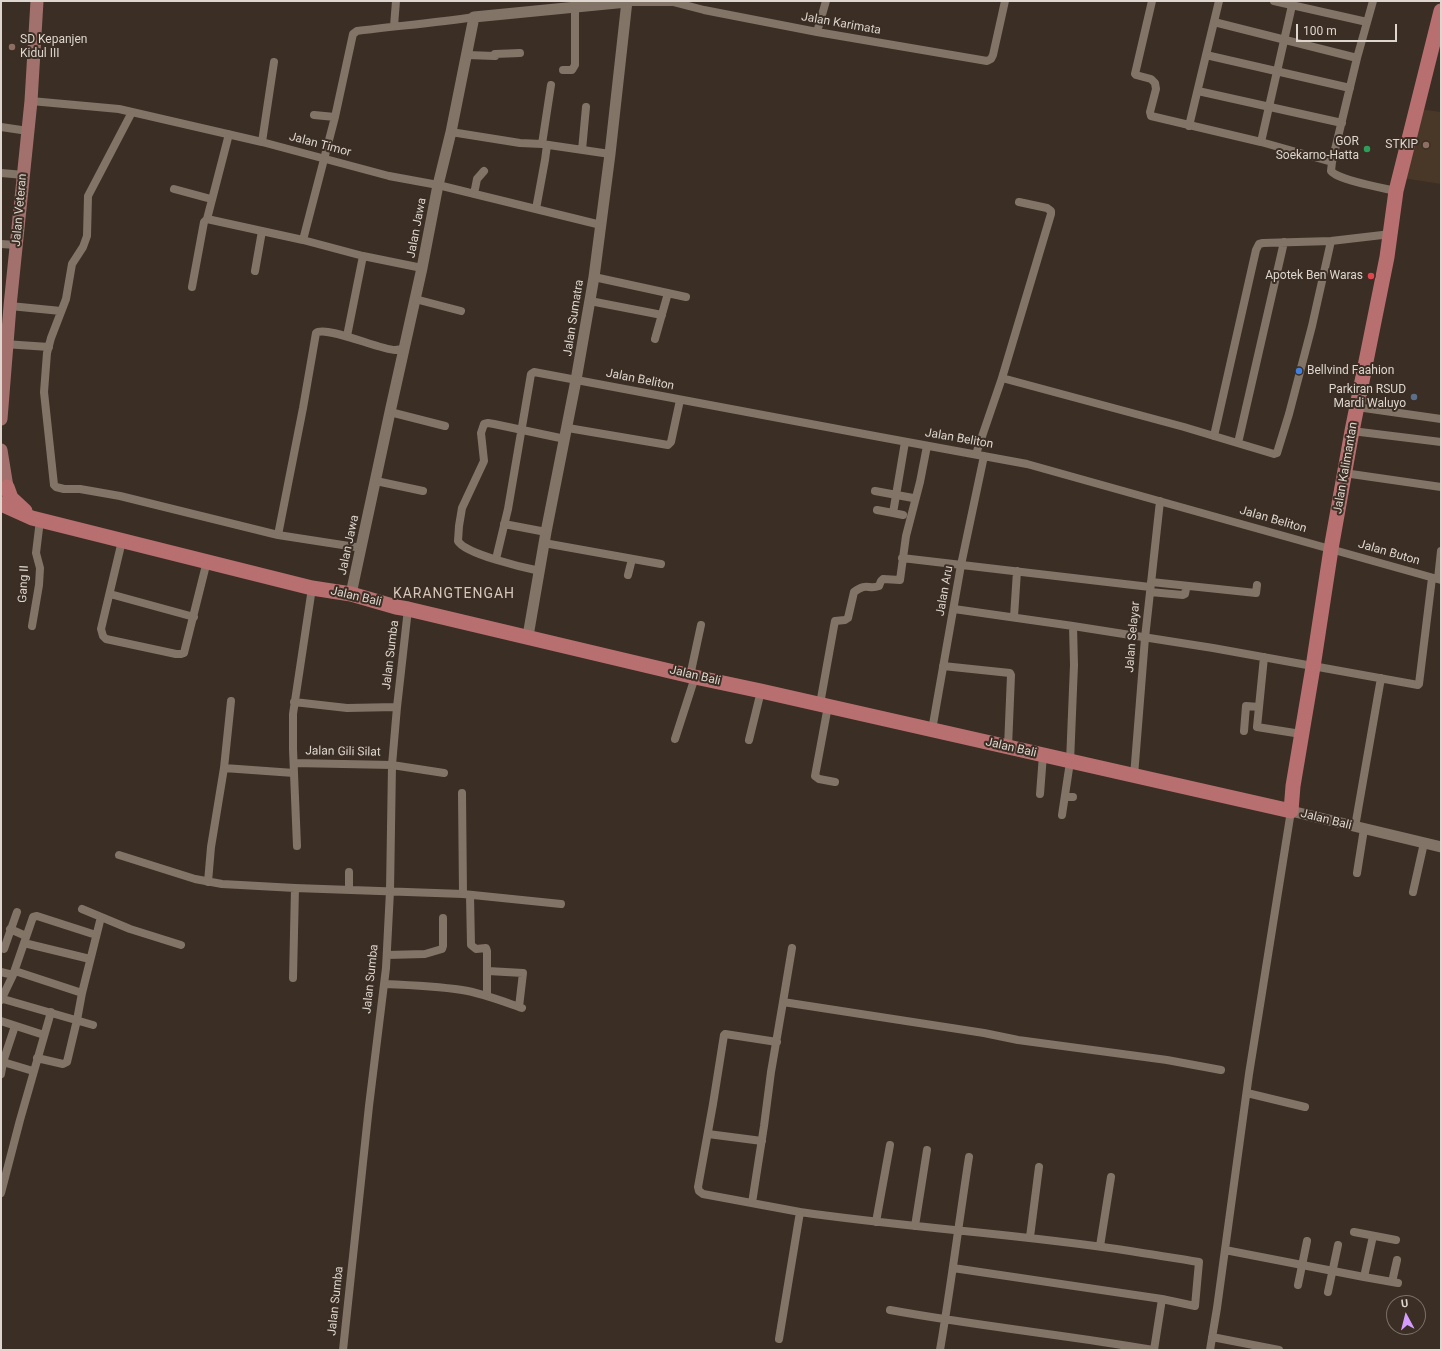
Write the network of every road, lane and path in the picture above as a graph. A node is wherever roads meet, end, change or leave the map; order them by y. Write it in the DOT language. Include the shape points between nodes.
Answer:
graph roads {
  1 [pos="37,1"];
  2 [pos="396,1"];
  3 [pos="627,1"];
  4 [pos="826,1"];
  5 [pos="1005,1"];
  6 [pos="1152,1"];
  7 [pos="1219,1"];
  8 [pos="1274,1"];
  9 [pos="1373,1"];
  10 [pos="614,2"];
  11 [pos="1293,3"];
  12 [pos="575,7"];
  13 [pos="1441,11"];
  14 [pos="474,17"];
  15 [pos="1214,22"];
  16 [pos="1367,22"];
  17 [pos="394,26"];
  18 [pos="818,32"];
  19 [pos="1284,39"];
  20 [pos="520,53"];
  21 [pos="466,55"];
  22 [pos="1206,55"];
  23 [pos="1357,58"];
  24 [pos="274,62"];
  25 [pos="563,70"];
  26 [pos="1276,72"];
  27 [pos="551,85"];
  28 [pos="1350,88"];
  29 [pos="1198,91"];
  30 [pos="31,101"];
  31 [pos="586,107"];
  32 [pos="1268,107"];
  33 [pos="130,112"];
  34 [pos="314,115"];
  35 [pos="335,117"];
  36 [pos="1342,123"];
  37 [pos="1,126"];
  38 [pos="1189,126"];
  39 [pos="28,131"];
  40 [pos="451,132"];
  41 [pos="229,134"];
  42 [pos="262,142"];
  43 [pos="1261,142"];
  44 [pos="545,144"];
  45 [pos="582,150"];
  46 [pos="610,154"];
  47 [pos="325,159"];
  48 [pos="1332,162"];
  49 [pos="484,171"];
  50 [pos="1,173"];
  51 [pos="24,175"];
  52 [pos="438,185"];
  53 [pos="174,189"];
  54 [pos="1396,191"];
  55 [pos="474,194"];
  56 [pos="211,199"];
  57 [pos="1019,202"];
  58 [pos="536,209"];
  59 [pos="207,219"];
  60 [pos="601,225"];
  61 [pos="262,231"];
  62 [pos="1391,234"];
  63 [pos="303,240"];
  64 [pos="1331,241"];
  65 [pos="1284,242"];
  66 [pos="1,244"];
  67 [pos="17,245"];
  68 [pos="362,256"];
  69 [pos="422,268"];
  70 [pos="255,271"];
  71 [pos="594,277"];
  72 [pos="192,286"];
  73 [pos="668,293"];
  74 [pos="686,297"];
  75 [pos="415,299"];
  76 [pos="590,301"];
  77 [pos="10,306"];
  78 [pos="58,311"];
  79 [pos="461,311"];
  80 [pos="662,315"];
  81 [pos="347,336"];
  82 [pos="655,339"];
  83 [pos="4,344"];
  84 [pos="46,347"];
  85 [pos="404,349"];
  86 [pos="1002,378"];
  87 [pos="576,380"];
  88 [pos="680,400"];
  89 [pos="1357,407"];
  90 [pos="390,412"];
  91 [pos="1,419"];
  92 [pos="1441,419"];
  93 [pos="445,426"];
  94 [pos="568,428"];
  95 [pos="521,429"];
  96 [pos="1352,431"];
  97 [pos="1214,436"];
  98 [pos="565,440"];
  99 [pos="905,442"];
  100 [pos="1441,442"];
  101 [pos="1238,443"];
  102 [pos="927,446"];
  103 [pos="1,450"];
  104 [pos="980,455"];
  105 [pos="1344,473"];
  106 [pos="376,481"];
  107 [pos="3,488"];
  108 [pos="1441,488"];
  109 [pos="423,491"];
  110 [pos="875,491"];
  111 [pos="896,495"];
  112 [pos="913,498"];
  113 [pos="1160,501"];
  114 [pos="1,504"];
  115 [pos="877,510"];
  116 [pos="893,513"];
  117 [pos="903,515"];
  118 [pos="36,519"];
  119 [pos="504,524"];
  120 [pos="278,535"];
  121 [pos="545,537"];
  122 [pos="122,541"];
  123 [pos="362,548"];
  124 [pos="1331,549"];
  125 [pos="1441,550"];
  126 [pos="902,558"];
  127 [pos="632,559"];
  128 [pos="496,560"];
  129 [pos="207,561"];
  130 [pos="661,564"];
  131 [pos="961,566"];
  132 [pos="540,571"];
  133 [pos="1017,571"];
  134 [pos="628,575"];
  135 [pos="1437,579"];
  136 [pos="1257,585"];
  137 [pos="1150,587"];
  138 [pos="312,588"];
  139 [pos="1186,589"];
  140 [pos="110,594"];
  141 [pos="352,594"];
  142 [pos="401,608"];
  143 [pos="954,609"];
  144 [pos="194,617"];
  145 [pos="1014,617"];
  146 [pos="32,626"];
  147 [pos="701,626"];
  148 [pos="1073,626"];
  149 [pos="528,636"];
  150 [pos="1145,638"];
  151 [pos="1264,657"];
  152 [pos="943,666"];
  153 [pos="1313,666"];
  154 [pos="692,676"];
  155 [pos="1381,678"];
  156 [pos="762,691"];
  157 [pos="231,701"];
  158 [pos="294,702"];
  159 [pos="824,705"];
  160 [pos="397,707"];
  161 [pos="1259,707"];
  162 [pos="932,730"];
  163 [pos="1244,731"];
  164 [pos="1301,734"];
  165 [pos="675,739"];
  166 [pos="749,740"];
  167 [pos="1008,747"];
  168 [pos="1043,755"];
  169 [pos="1070,762"];
  170 [pos="294,763"];
  171 [pos="392,766"];
  172 [pos="224,768"];
  173 [pos="294,773"];
  174 [pos="444,773"];
  175 [pos="1134,776"];
  176 [pos="835,782"];
  177 [pos="462,793"];
  178 [pos="1040,794"];
  179 [pos="1291,811"];
  180 [pos="1062,815"];
  181 [pos="1360,828"];
  182 [pos="1424,843"];
  183 [pos="297,846"];
  184 [pos="1441,847"];
  185 [pos="119,854"];
  186 [pos="349,872"];
  187 [pos="1357,873"];
  188 [pos="208,882"];
  189 [pos="295,888"];
  190 [pos="349,890"];
  191 [pos="390,891"];
  192 [pos="1413,892"];
  193 [pos="467,895"];
  194 [pos="561,904"];
  195 [pos="82,909"];
  196 [pos="17,912"];
  197 [pos="101,917"];
  198 [pos="443,918"];
  199 [pos="10,929"];
  200 [pos="96,934"];
  201 [pos="26,939"];
  202 [pos="181,945"];
  203 [pos="792,948"];
  204 [pos="4,949"];
  205 [pos="387,955"];
  206 [pos="90,959"];
  207 [pos="488,970"];
  208 [pos="1,972"];
  209 [pos="14,972"];
  210 [pos="293,978"];
  211 [pos="384,984"];
  212 [pos="82,993"];
  213 [pos="487,996"];
  214 [pos="2,999"];
  215 [pos="783,1002"];
  216 [pos="50,1012"];
  217 [pos="77,1020"];
  218 [pos="1,1021"];
  219 [pos="93,1025"];
  220 [pos="15,1026"];
  221 [pos="44,1035"];
  222 [pos="777,1042"];
  223 [pos="38,1058"];
  224 [pos="2,1068"];
  225 [pos="1221,1070"];
  226 [pos="33,1071"];
  227 [pos="1247,1093"];
  228 [pos="1306,1107"];
  229 [pos="708,1134"];
  230 [pos="762,1141"];
  231 [pos="890,1145"];
  232 [pos="927,1150"];
  233 [pos="969,1156"];
  234 [pos="1040,1167"];
  235 [pos="1111,1177"];
  236 [pos="2,1184"];
  237 [pos="1,1193"];
  238 [pos="752,1203"];
  239 [pos="800,1212"];
  240 [pos="876,1222"];
  241 [pos="915,1226"];
  242 [pos="958,1230"];
  243 [pos="1354,1232"];
  244 [pos="1374,1236"];
  245 [pos="1030,1237"];
  246 [pos="1396,1240"];
  247 [pos="1306,1241"];
  248 [pos="1338,1245"];
  249 [pos="1100,1246"];
  250 [pos="1225,1250"];
  251 [pos="1397,1260"];
  252 [pos="1302,1264"];
  253 [pos="954,1268"];
  254 [pos="1332,1270"];
  255 [pos="1364,1277"];
  256 [pos="1298,1285"];
  257 [pos="1328,1292"];
  258 [pos="1162,1299"];
  259 [pos="890,1310"];
  260 [pos="945,1320"];
  261 [pos="1212,1337"];
  262 [pos="779,1339"];
  263 [pos="343,1350"];
  264 [pos="940,1350"];
  265 [pos="1154,1350"];
  266 [pos="1210,1350"];
  267 [pos="1279,1350"];
  1 -- 30 [label="main road, Jalan Veteran"];
  2 -- 17 [label="street"];
  3 -- 10 [label="main road"];
  3 -- 18 [label="street, Jalan Karimata" via="673,2"];
  3 -- 46 [label="main road, Jalan Sumatra"];
  4 -- 18 [label="street"];
  5 -- 18 [label="street, Jalan Karimata" via="993,55 987,61"];
  6 -- 38 [label="street" via="1135,74 1151,79 1155,83 1151,116"];
  7 -- 15 [label="street"];
  8 -- 11 [label="street"];
  9 -- 16 [label="street"];
  10 -- 12 [label="main road"];
  11 -- 16 [label="street"];
  11 -- 19 [label="street"];
  12 -- 14 [label="main road"];
  12 -- 25 [label="street" via="574,68"];
  13 -- 54 [label="highway, Jalan Kalimantan"];
  14 -- 17 [label="street"];
  14 -- 21 [label="main road, Jalan Jawa"];
  15 -- 19 [label="street"];
  15 -- 22 [label="street"];
  16 -- 23 [label="street"];
  17 -- 35 [label="street" via="357,30 353,34"];
  19 -- 23 [label="street"];
  19 -- 26 [label="street"];
  20 -- 21 [label="street" via="495,56"];
  21 -- 40 [label="main road, Jalan Jawa"];
  22 -- 26 [label="street"];
  22 -- 29 [label="street"];
  23 -- 28 [label="street"];
  24 -- 42 [label="street"];
  26 -- 28 [label="street"];
  26 -- 32 [label="street"];
  27 -- 44 [label="street"];
  28 -- 36 [label="street"];
  29 -- 32 [label="street"];
  29 -- 38 [label="street"];
  30 -- 33 [label="street, Jalan Timor"];
  30 -- 39 [label="main road, Jalan Veteran"];
  31 -- 45 [label="street"];
  32 -- 36 [label="street"];
  32 -- 43 [label="street"];
  33 -- 41 [label="street, Jalan Timor"];
  33 -- 78 [label="street" via="88,196 87,236 72,264 66,299"];
  34 -- 35 [label="street"];
  35 -- 47 [label="street"];
  36 -- 48 [label="street"];
  37 -- 39 [label="street"];
  38 -- 43 [label="street"];
  39 -- 51 [label="main road, Jalan Veteran"];
  40 -- 44 [label="street" via="520,143"];
  40 -- 52 [label="main road, Jalan Jawa"];
  41 -- 42 [label="street, Jalan Timor"];
  41 -- 56 [label="street"];
  42 -- 47 [label="street, Jalan Timor"];
  43 -- 48 [label="street"];
  44 -- 45 [label="street"];
  44 -- 58 [label="street" via="546,160"];
  45 -- 46 [label="street"];
  46 -- 60 [label="main road, Jalan Sumatra"];
  47 -- 52 [label="street, Jalan Timor" via="389,176"];
  47 -- 63 [label="street"];
  48 -- 54 [label="street" via="1331,171 1337,176"];
  49 -- 55 [label="street" via="477,179"];
  50 -- 51 [label="street"];
  51 -- 67 [label="main road, Jalan Veteran"];
  52 -- 55 [label="street, Jalan Timor"];
  52 -- 69 [label="main road, Jalan Jawa"];
  53 -- 56 [label="street"];
  54 -- 62 [label="highway, Jalan Kalimantan"];
  55 -- 58 [label="street, Jalan Timor"];
  56 -- 59 [label="street"];
  57 -- 86 [label="street, Jalan Aru" via="1047,208 1051,214"];
  58 -- 60 [label="street, Jalan Timor"];
  59 -- 61 [label="street"];
  59 -- 72 [label="street" via="204,222"];
  60 -- 71 [label="main road, Jalan Sumatra"];
  61 -- 63 [label="street"];
  61 -- 70 [label="street"];
  62 -- 64 [label="street"];
  62 -- 89 [label="highway, Jalan Kalimantan"];
  63 -- 68 [label="street"];
  64 -- 65 [label="street"];
  64 -- 101 [label="street" via="1312,326 1278,451 1274,454"];
  65 -- 97 [label="street" via="1262,243 1256,250"];
  65 -- 101 [label="street"];
  66 -- 67 [label="street"];
  67 -- 77 [label="main road, Jalan Veteran"];
  68 -- 69 [label="street"];
  68 -- 81 [label="street"];
  69 -- 75 [label="main road, Jalan Jawa"];
  71 -- 73 [label="street"];
  71 -- 76 [label="main road, Jalan Sumatra"];
  73 -- 74 [label="street"];
  73 -- 80 [label="street"];
  75 -- 79 [label="street"];
  75 -- 85 [label="main road, Jalan Jawa"];
  76 -- 80 [label="street"];
  76 -- 87 [label="main road, Jalan Sumatra"];
  77 -- 78 [label="street"];
  77 -- 83 [label="main road, Jalan Veteran"];
  78 -- 84 [label="street"];
  80 -- 82 [label="street"];
  81 -- 85 [label="street" via="394,350"];
  81 -- 120 [label="street" via="322,331 316,333"];
  83 -- 84 [label="street"];
  83 -- 91 [label="main road, Jalan Veteran"];
  84 -- 120 [label="street" via="44,392 52,482 56,487 112,495"];
  85 -- 90 [label="main road, Jalan Jawa"];
  86 -- 97 [label="street"];
  86 -- 104 [label="street, Jalan Aru"];
  87 -- 88 [label="street, Jalan Beliton"];
  87 -- 94 [label="main road, Jalan Sumatra"];
  87 -- 95 [label="street, Jalan Beliton" via="532,372"];
  88 -- 94 [label="street" via="671,442 668,445"];
  88 -- 99 [label="street, Jalan Beliton"];
  89 -- 92 [label="street"];
  89 -- 96 [label="highway, Jalan Kalimantan"];
  90 -- 93 [label="street"];
  90 -- 106 [label="main road, Jalan Jawa"];
  94 -- 98 [label="main road, Jalan Sumatra"];
  95 -- 98 [label="street"];
  95 -- 119 [label="street"];
  95 -- 128 [label="street" via="484,424 481,433 484,460 462,508 458,542"];
  96 -- 100 [label="street"];
  96 -- 105 [label="highway, Jalan Kalimantan"];
  97 -- 101 [label="street"];
  98 -- 121 [label="main road, Jalan Sumatra"];
  99 -- 102 [label="street, Jalan Beliton"];
  99 -- 111 [label="street"];
  102 -- 104 [label="street, Jalan Beliton"];
  102 -- 126 [label="street"];
  103 -- 107 [label="main road"];
  104 -- 113 [label="street, Jalan Beliton" via="1027,464"];
  104 -- 131 [label="street, Jalan Aru"];
  105 -- 108 [label="street"];
  105 -- 124 [label="highway, Jalan Kalimantan"];
  106 -- 109 [label="street"];
  106 -- 123 [label="main road, Jalan Jawa"];
  107 -- 118 [label="highway" via="14,502"];
  110 -- 111 [label="street"];
  111 -- 112 [label="street"];
  111 -- 116 [label="street"];
  113 -- 124 [label="street, Jalan Beliton"];
  113 -- 137 [label="street, Jalan Selayar"];
  114 -- 118 [label="highway, Jalan Bali"];
  115 -- 116 [label="street"];
  116 -- 117 [label="street"];
  118 -- 122 [label="highway, Jalan Bali"];
  118 -- 146 [label="street, Gang II" via="36,553 40,568"];
  119 -- 121 [label="street"];
  119 -- 128 [label="street"];
  120 -- 123 [label="street"];
  121 -- 127 [label="street"];
  121 -- 132 [label="main road, Jalan Sumatra"];
  122 -- 129 [label="highway, Jalan Bali"];
  122 -- 140 [label="street"];
  123 -- 141 [label="main road, Jalan Jawa"];
  124 -- 135 [label="street, Jalan Buton"];
  124 -- 153 [label="highway, Jalan Kalimantan"];
  125 -- 135 [label="street"];
  126 -- 131 [label="street"];
  126 -- 159 [label="street" via="900,580 883,579 879,586 863,586 858,589 854,592 848,618 835,621"];
  127 -- 130 [label="street"];
  127 -- 134 [label="street"];
  128 -- 132 [label="street"];
  129 -- 138 [label="highway, Jalan Bali"];
  129 -- 144 [label="street"];
  131 -- 133 [label="street"];
  131 -- 143 [label="street, Jalan Aru"];
  132 -- 149 [label="main road, Jalan Sumatra"];
  133 -- 137 [label="street"];
  133 -- 145 [label="street"];
  135 -- 155 [label="street" via="1419,684"];
  136 -- 137 [label="street" via="1256,593"];
  137 -- 139 [label="street" via="1183,596"];
  137 -- 150 [label="street, Jalan Selayar"];
  138 -- 141 [label="highway, Jalan Bali"];
  138 -- 158 [label="street"];
  140 -- 144 [label="street"];
  140 -- 144 [label="street" via="101,629 106,639 181,654 186,648"];
  141 -- 142 [label="highway, Jalan Bali"];
  142 -- 149 [label="highway, Jalan Bali"];
  142 -- 160 [label="street, Jalan Sumba"];
  143 -- 145 [label="street"];
  143 -- 152 [label="street, Jalan Aru"];
  145 -- 148 [label="street"];
  147 -- 154 [label="street"];
  148 -- 150 [label="street"];
  148 -- 169 [label="street"];
  149 -- 154 [label="highway, Jalan Bali"];
  150 -- 151 [label="street"];
  150 -- 175 [label="street, Jalan Selayar"];
  151 -- 153 [label="street"];
  151 -- 161 [label="street"];
  152 -- 162 [label="street, Jalan Aru"];
  152 -- 167 [label="street" via="1012,675"];
  153 -- 155 [label="street"];
  153 -- 164 [label="highway, Jalan Kalimantan"];
  154 -- 156 [label="highway, Jalan Bali"];
  154 -- 165 [label="street"];
  155 -- 181 [label="street"];
  156 -- 159 [label="highway, Jalan Bali"];
  156 -- 166 [label="street"];
  157 -- 172 [label="street"];
  158 -- 160 [label="street" via="346,708"];
  158 -- 170 [label="street"];
  159 -- 162 [label="highway, Jalan Bali"];
  159 -- 176 [label="street" via="815,776"];
  160 -- 171 [label="street, Jalan Sumba"];
  161 -- 163 [label="street" via="1246,706"];
  161 -- 164 [label="street" via="1256,727"];
  162 -- 167 [label="highway, Jalan Bali"];
  164 -- 179 [label="highway, Jalan Kalimantan" via="1292,786"];
  167 -- 168 [label="highway, Jalan Bali"];
  168 -- 169 [label="highway, Jalan Bali"];
  168 -- 178 [label="street"];
  169 -- 175 [label="highway, Jalan Bali"];
  169 -- 180 [label="street" via="1069,797"];
  170 -- 171 [label="street, Jalan Gili Silat"];
  170 -- 173 [label="street"];
  171 -- 174 [label="street, Jalan Gili Silat"];
  171 -- 191 [label="street, Jalan Sumba"];
  172 -- 173 [label="street"];
  172 -- 188 [label="street"];
  173 -- 183 [label="street"];
  175 -- 179 [label="highway, Jalan Bali"];
  177 -- 193 [label="street"];
  179 -- 181 [label="main road, Jalan Bali"];
  179 -- 227 [label="street"];
  181 -- 182 [label="main road, Jalan Bali"];
  181 -- 187 [label="street"];
  182 -- 184 [label="main road, Jalan Bali"];
  182 -- 192 [label="street"];
  185 -- 188 [label="street"];
  186 -- 190 [label="street"];
  188 -- 189 [label="street"];
  189 -- 190 [label="street"];
  189 -- 210 [label="street"];
  190 -- 191 [label="street"];
  191 -- 193 [label="street"];
  191 -- 205 [label="street, Jalan Sumba"];
  193 -- 194 [label="street"];
  193 -- 207 [label="street" via="471,945 476,949 486,948"];
  195 -- 197 [label="street"];
  196 -- 199 [label="street"];
  197 -- 200 [label="street"];
  197 -- 202 [label="street"];
  198 -- 205 [label="street" via="442,949 425,954"];
  199 -- 201 [label="street"];
  199 -- 204 [label="street"];
  200 -- 201 [label="street" via="35,916 32,918"];
  200 -- 206 [label="street"];
  201 -- 206 [label="street"];
  201 -- 209 [label="street"];
  203 -- 215 [label="street"];
  205 -- 211 [label="street, Jalan Sumba"];
  206 -- 212 [label="street"];
  207 -- 213 [label="street"];
  207 -- 213 [label="street" via="523,973 520,1008"];
  208 -- 209 [label="street"];
  209 -- 212 [label="street"];
  209 -- 214 [label="street"];
  211 -- 213 [label="street" via="462,990"];
  211 -- 263 [label="street, Jalan Sumba"];
  212 -- 217 [label="street"];
  214 -- 216 [label="street"];
  215 -- 222 [label="street"];
  215 -- 225 [label="street"];
  216 -- 217 [label="street"];
  216 -- 221 [label="street"];
  217 -- 219 [label="street"];
  217 -- 223 [label="street" via="66,1063"];
  218 -- 220 [label="street"];
  220 -- 221 [label="street"];
  220 -- 224 [label="street"];
  221 -- 223 [label="street"];
  222 -- 229 [label="street" via="724,1035"];
  222 -- 230 [label="street"];
  223 -- 226 [label="street"];
  224 -- 226 [label="street"];
  226 -- 236 [label="street"];
  227 -- 228 [label="street"];
  227 -- 250 [label="street"];
  229 -- 230 [label="street"];
  229 -- 238 [label="street" via="699,1191"];
  230 -- 238 [label="street"];
  231 -- 240 [label="street"];
  232 -- 241 [label="street"];
  233 -- 242 [label="street"];
  234 -- 245 [label="street"];
  235 -- 249 [label="street"];
  236 -- 237 [label="street"];
  238 -- 239 [label="street"];
  239 -- 240 [label="street"];
  239 -- 262 [label="street"];
  240 -- 241 [label="street"];
  241 -- 242 [label="street"];
  242 -- 245 [label="street"];
  242 -- 253 [label="street"];
  243 -- 244 [label="street"];
  244 -- 246 [label="street"];
  244 -- 255 [label="street"];
  245 -- 249 [label="street"];
  247 -- 252 [label="street"];
  248 -- 254 [label="street"];
  249 -- 258 [label="street" via="1199,1262 1195,1306"];
  250 -- 252 [label="street"];
  250 -- 261 [label="street"];
  251 -- 255 [label="street" via="1395,1283"];
  252 -- 254 [label="street"];
  252 -- 256 [label="street"];
  253 -- 258 [label="street"];
  253 -- 260 [label="street"];
  254 -- 255 [label="street"];
  254 -- 257 [label="street"];
  258 -- 265 [label="street"];
  259 -- 260 [label="street"];
  260 -- 264 [label="street"];
  260 -- 265 [label="street"];
  261 -- 266 [label="street"];
  261 -- 267 [label="street"];
}
